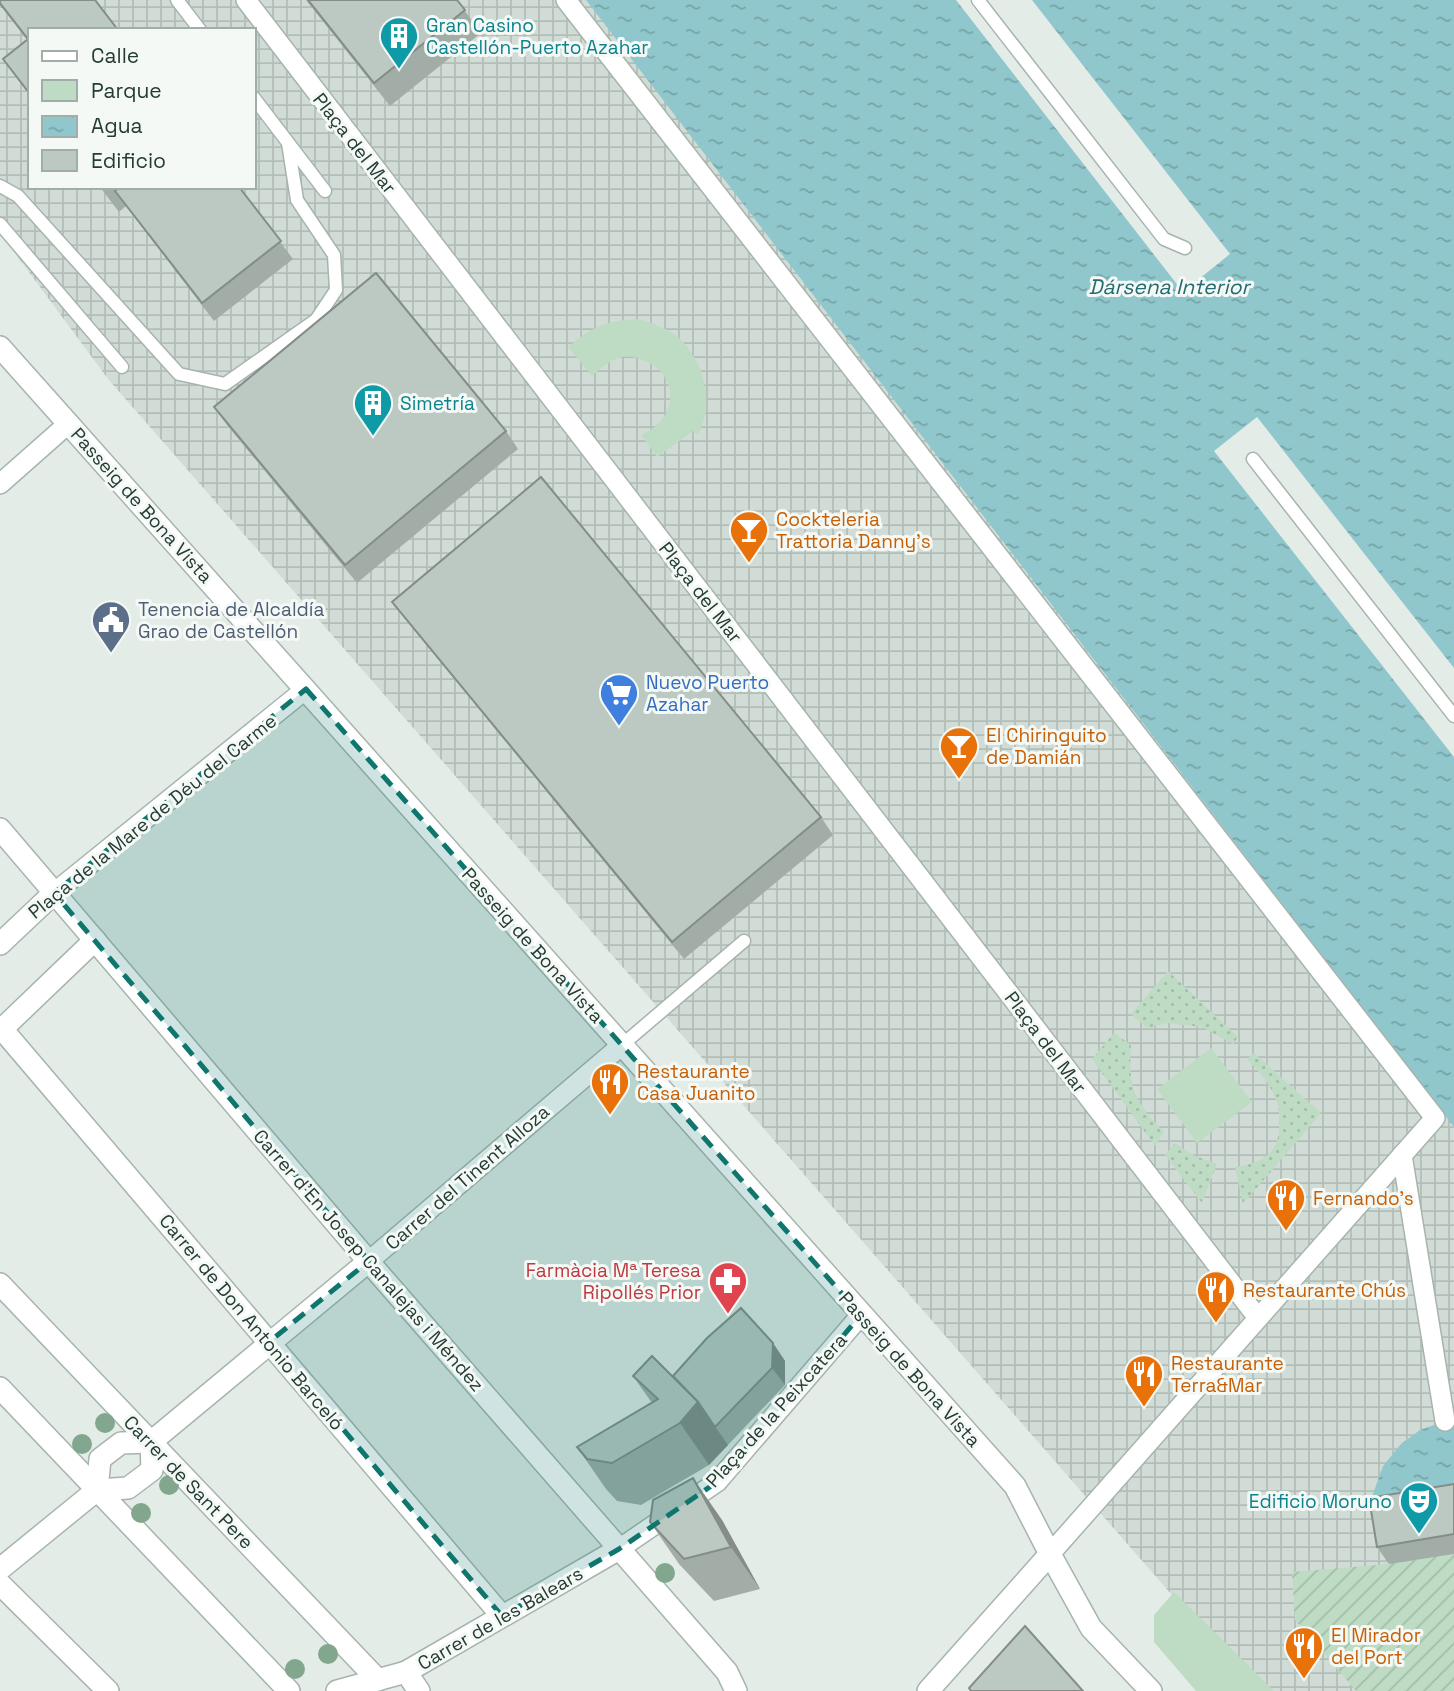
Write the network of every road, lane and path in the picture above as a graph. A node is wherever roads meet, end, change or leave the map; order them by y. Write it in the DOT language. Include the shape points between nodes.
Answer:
graph roads {
  1 [pos="177,0"];
  2 [pos="246,0"];
  3 [pos="566,0"];
  4 [pos="978,0"];
  5 [pos="199,28"];
  6 [pos="256,101"];
  7 [pos="288,144"];
  8 [pos="0,186"];
  9 [pos="325,191"];
  10 [pos="0,224"];
  11 [pos="1185,248"];
  12 [pos="0,346"];
  13 [pos="122,367"];
  14 [pos="69,423"];
  15 [pos="1253,459"];
  16 [pos="0,484"];
  17 [pos="306,689"];
  18 [pos="1454,716"];
  19 [pos="0,829"];
  20 [pos="54,893"];
  21 [pos="95,940"];
  22 [pos="744,941"];
  23 [pos="0,944"];
  24 [pos="1,1030"];
  25 [pos="622,1045"];
  26 [pos="1402,1155"];
  27 [pos="369,1261"];
  28 [pos="0,1284"];
  29 [pos="861,1315"];
  30 [pos="1258,1318"];
  31 [pos="269,1342"];
  32 [pos="0,1388"];
  33 [pos="1445,1421"];
  34 [pos="151,1442"];
  35 [pos="97,1490"];
  36 [pos="619,1549"];
  37 [pos="1050,1555"];
  38 [pos="0,1569"];
  39 [pos="0,1584"];
  40 [pos="502,1616"];
  41 [pos="407,1672"];
  42 [pos="378,1680"];
  43 [pos="108,1691"];
  44 [pos="289,1691"];
  45 [pos="337,1691"];
  46 [pos="419,1691"];
  47 [pos="736,1691"];
  48 [pos="928,1691"];
  49 [pos="1150,1691"];
  1 -- 5 [label="lane"];
  2 -- 30 [label="street, Plaça del Mar"];
  3 -- 26 [label="street" via="1435,1118"];
  4 -- 11 [label="lane" via="1164,239"];
  6 -- 7 [label="lane"];
  7 -- 8 [label="lane" via="297,200 334,255 336,290 316,320 225,384 179,374 18,196"];
  7 -- 9 [label="lane"];
  10 -- 13 [label="lane"];
  12 -- 14 [label="street, Passeig de Bona Vista"];
  14 -- 16 [label="street"];
  14 -- 17 [label="street, Passeig de Bona Vista"];
  15 -- 18 [label="lane"];
  17 -- 20 [label="street, Plaça de la Mare de Déu del Carme"];
  17 -- 25 [label="street, Passeig de Bona Vista"];
  19 -- 20 [label="street, Carrer d'En Josep Canalejas i Méndez"];
  20 -- 21 [label="street, Carrer d'En Josep Canalejas i Méndez"];
  20 -- 23 [label="street, Plaça de la Mare de Déu del Carme"];
  21 -- 24 [label="street"];
  21 -- 27 [label="street, Carrer d'En Josep Canalejas i Méndez"];
  22 -- 25 [label="lane"];
  24 -- 31 [label="street, Carrer de Don Antonio Barceló"];
  25 -- 27 [label="street, Carrer del Tinent Alloza"];
  25 -- 29 [label="street, Passeig de Bona Vista"];
  26 -- 30 [label="street"];
  26 -- 33 [label="street"];
  27 -- 31 [label="street, Carrer del Tinent Alloza"];
  27 -- 36 [label="street, Carrer d'En Josep Canalejas i Méndez"];
  28 -- 34 [label="street, Carrer de Sant Pere"];
  29 -- 36 [label="street, Plaça de la Peixcatera" via="717,1482"];
  29 -- 37 [label="street, Passeig de Bona Vista" via="1015,1486"];
  30 -- 37 [label="street"];
  31 -- 34 [label="street, Carrer del Tinent Alloza"];
  31 -- 40 [label="street, Carrer de Don Antonio Barceló"];
  32 -- 35 [label="street"];
  34 -- 35 [label="street" via="121,1443 100,1459"];
  34 -- 35 [label="street" via="152,1470 128,1488"];
  34 -- 42 [label="street, Carrer de Sant Pere"];
  35 -- 38 [label="street"];
  35 -- 44 [label="street"];
  36 -- 40 [label="street, Carrer de les Balears"];
  36 -- 47 [label="street, Carrer d'En Josep Canalejas i Méndez" via="727,1672"];
  37 -- 48 [label="street"];
  37 -- 49 [label="street, Passeig de Bona Vista" via="1091,1628"];
  39 -- 43 [label="street"];
  40 -- 41 [label="street, Carrer de les Balears"];
  41 -- 42 [label="street, Carrer de les Balears"];
  41 -- 46 [label="street"];
  42 -- 45 [label="street, Carrer de les Balears"];
}
